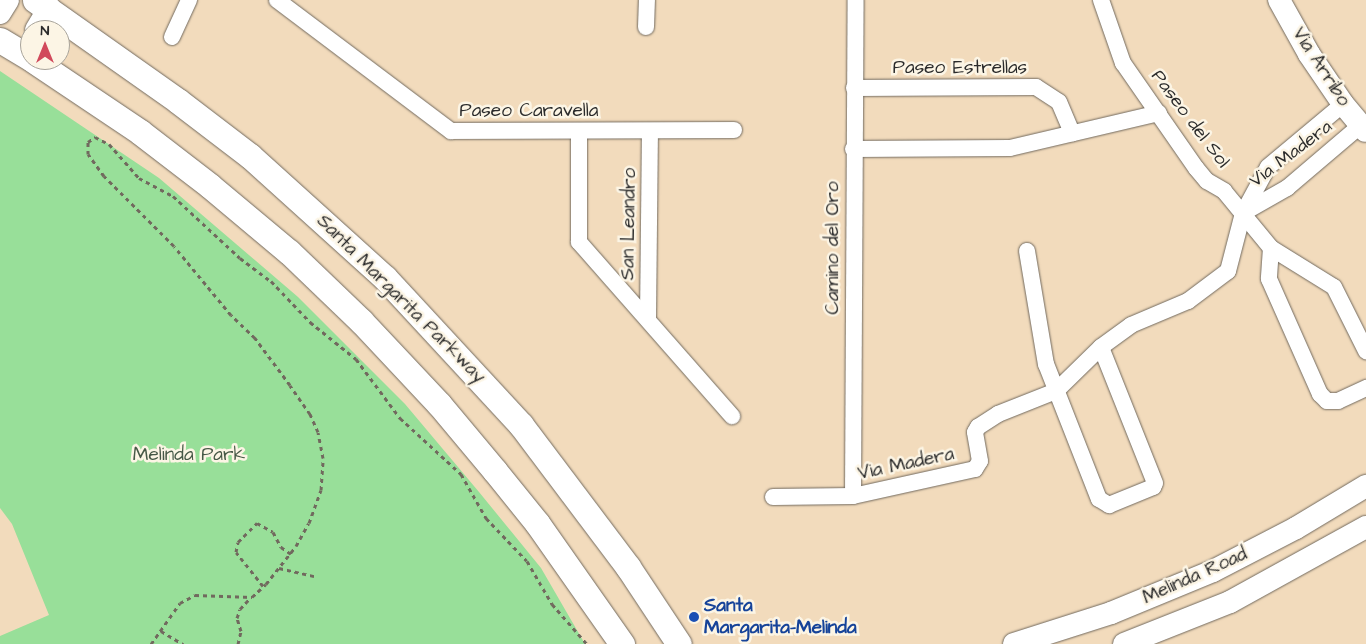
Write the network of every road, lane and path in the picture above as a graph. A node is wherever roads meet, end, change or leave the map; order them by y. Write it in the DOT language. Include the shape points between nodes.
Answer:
graph roads {
  1 [pos="8,0"];
  2 [pos="190,0"];
  3 [pos="277,0"];
  4 [pos="647,0"];
  5 [pos="856,0"];
  6 [pos="1100,0"];
  7 [pos="1280,0"];
  8 [pos="46,3"];
  9 [pos="0,13"];
  10 [pos="40,20"];
  11 [pos="646,27"];
  12 [pos="172,37"];
  13 [pos="0,40"];
  14 [pos="20,48"];
  15 [pos="54,70"];
  16 [pos="854,88"];
  17 [pos="1343,104"];
  18 [pos="1159,113"];
  19 [pos="1363,128"];
  20 [pos="734,130"];
  21 [pos="579,131"];
  22 [pos="650,131"];
  23 [pos="1072,133"];
  24 [pos="853,149"];
  25 [pos="1243,213"];
  26 [pos="1271,248"];
  27 [pos="1028,251"];
  28 [pos="648,318"];
  29 [pos="1101,347"];
  30 [pos="1366,351"];
  31 [pos="1366,388"];
  32 [pos="1056,391"];
  33 [pos="732,416"];
  34 [pos="1366,486"];
  35 [pos="853,496"];
  36 [pos="774,497"];
  37 [pos="1366,527"];
  38 [pos="291,554"];
  39 [pos="279,568"];
  40 [pos="314,576"];
  41 [pos="264,587"];
  42 [pos="252,597"];
  43 [pos="161,631"];
  44 [pos="154,643"];
  45 [pos="184,644"];
  46 [pos="238,644"];
  47 [pos="587,644"];
  48 [pos="622,644"];
  49 [pos="679,644"];
  50 [pos="1014,644"];
  51 [pos="1124,644"];
  1 -- 9 [label="main road"];
  2 -- 12 [label="street"];
  3 -- 21 [label="street, Paseo Caravella" via="451,131"];
  4 -- 11 [label="street"];
  5 -- 16 [label="street, Camino del Oro"];
  6 -- 18 [label="street, Paseo del Sol" via="1123,63"];
  7 -- 17 [label="main road, Via Arribo" via="1309,54"];
  8 -- 10 [label="main road"];
  8 -- 49 [label="main road, Santa Margarita Parkway" via="250,156 385,278 521,425 628,567"];
  13 -- 14 [label="main road"];
  15 -- 48 [label="main road" via="210,186 289,252 348,308 439,404 537,522"];
  16 -- 23 [label="street, Paseo Estrellas" via="1036,87 1059,102"];
  16 -- 24 [label="street, Camino del Oro"];
  17 -- 19 [label="main road, Via Arribo"];
  17 -- 25 [label="street, Via Madera" via="1268,167"];
  18 -- 23 [label="street"];
  18 -- 25 [label="street, Paseo del Sol" via="1196,168"];
  19 -- 25 [label="street, Via Madera" via="1286,188"];
  20 -- 22 [label="street, Paseo Caravella"];
  21 -- 22 [label="street, Paseo Caravella"];
  21 -- 28 [label="street, San Leandro" via="579,242"];
  22 -- 28 [label="street, San Leandro"];
  23 -- 24 [label="street" via="1010,148"];
  24 -- 35 [label="street, Camino del Oro"];
  25 -- 26 [label="street, Paseo del Sol"];
  25 -- 29 [label="street, Via Madera" via="1228,271 1188,301 1132,324"];
  26 -- 30 [label="street, Paseo del Sol" via="1334,287"];
  26 -- 31 [label="street" via="1270,279 1320,394 1327,401 1338,400"];
  27 -- 32 [label="street" via="1046,364"];
  28 -- 33 [label="street, San Leandro"];
  29 -- 32 [label="street, Via Madera"];
  29 -- 32 [label="street" via="1153,477 1153,488 1109,505 1102,504"];
  32 -- 35 [label="street, Via Madera" via="998,414 978,427 975,432 980,461 975,469"];
  34 -- 50 [label="main road, Melinda Road" via="1296,528 1213,571 1111,612"];
  35 -- 36 [label="street, Via Madera"];
  37 -- 51 [label="main road, Melinda Road" via="1230,602"];
  38 -- 39 [label="path"];
  38 -- 41 [label="path" via="281,547 273,532 257,523 238,542 236,552"];
  38 -- 47 [label="path" via="310,523 321,490 323,458 318,432 310,414 255,338 231,315 174,246 104,176 88,154 88,142 95,137 109,144 139,178 173,196 240,258 271,281 310,322 356,359 400,418 461,474 486,518 527,561 552,604"];
  39 -- 40 [label="path"];
  39 -- 41 [label="path"];
  41 -- 42 [label="path"];
  42 -- 43 [label="path" via="196,595 180,603"];
  42 -- 46 [label="path" via="240,609 237,618 241,631"];
  43 -- 44 [label="path"];
  43 -- 45 [label="path"];
}
